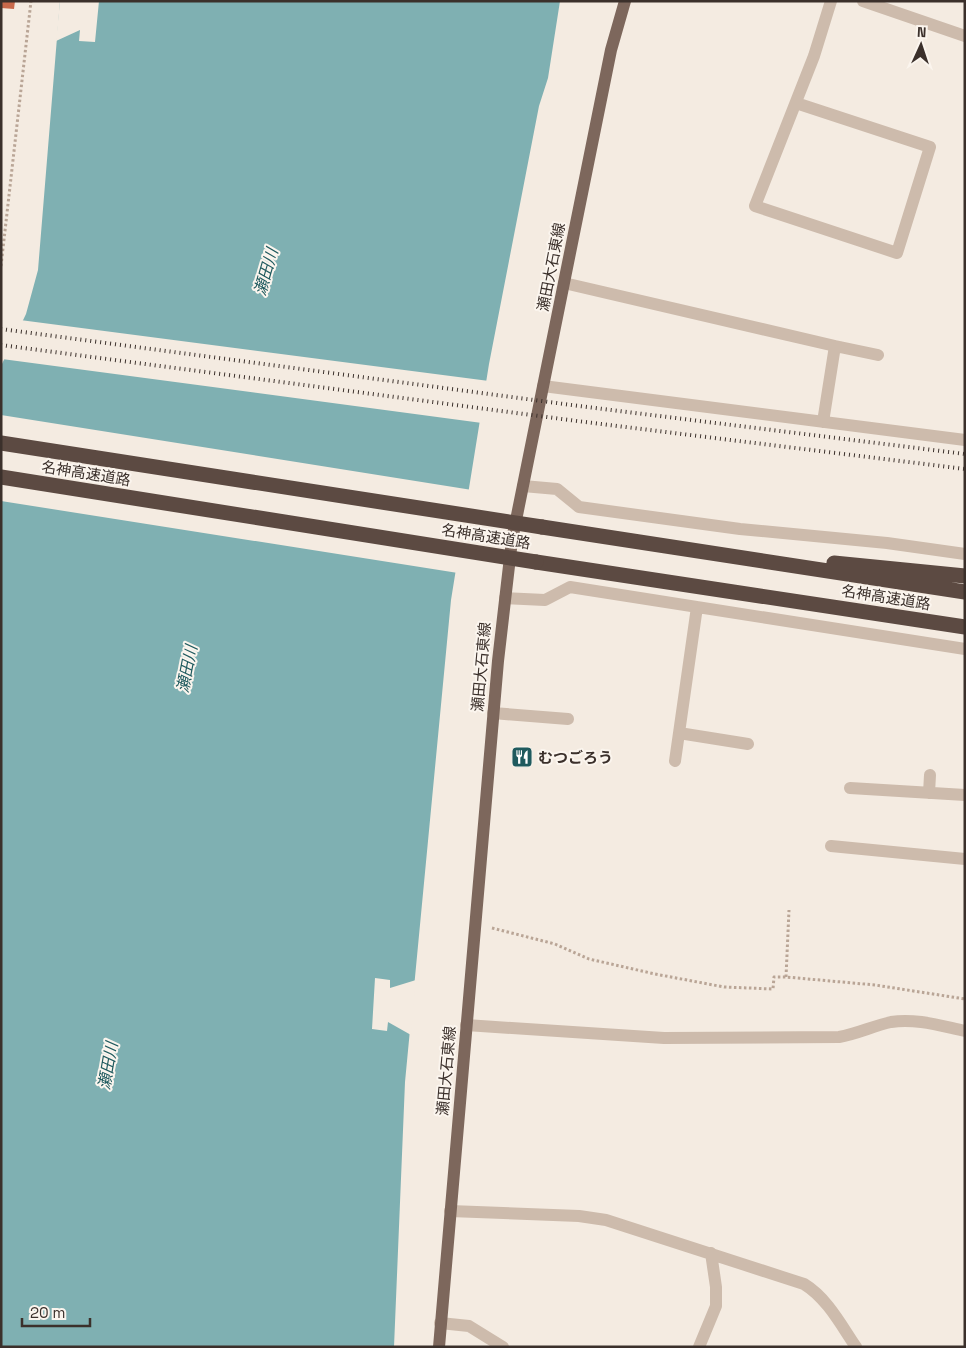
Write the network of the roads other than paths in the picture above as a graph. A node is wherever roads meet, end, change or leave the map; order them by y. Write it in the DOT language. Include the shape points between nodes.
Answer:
graph roads {
  1 [pos="625,1"];
  2 [pos="831,1"];
  3 [pos="864,1"];
  4 [pos="965,36"];
  5 [pos="796,103"];
  6 [pos="564,284"];
  7 [pos="835,346"];
  8 [pos="878,355"];
  9 [pos="543,386"];
  10 [pos="823,422"];
  11 [pos="965,440"];
  12 [pos="1,443"];
  13 [pos="1,477"];
  14 [pos="523,486"];
  15 [pos="656,545"];
  16 [pos="965,554"];
  17 [pos="965,576"];
  18 [pos="965,592"];
  19 [pos="505,598"];
  20 [pos="697,607"];
  21 [pos="965,627"];
  22 [pos="965,649"];
  23 [pos="493,713"];
  24 [pos="568,719"];
  25 [pos="679,732"];
  26 [pos="748,744"];
  27 [pos="675,761"];
  28 [pos="863,775"];
  29 [pos="930,775"];
  30 [pos="929,793"];
  31 [pos="965,795"];
  32 [pos="832,846"];
  33 [pos="965,859"];
  34 [pos="466,1025"];
  35 [pos="965,1032"];
  36 [pos="450,1211"];
  37 [pos="711,1253"];
  38 [pos="440,1323"];
  39 [pos="439,1347"];
  40 [pos="503,1347"];
  41 [pos="699,1347"];
  42 [pos="856,1347"];
  1 -- 6 [label="main road, 瀬田大石東線" via="611,50"];
  2 -- 5 [label="street"];
  3 -- 4 [label="street"];
  5 -- 5 [label="street" via="755,206 897,254 930,148"];
  6 -- 7 [label="street"];
  6 -- 9 [label="main road, 瀬田大石東線"];
  7 -- 8 [label="street"];
  7 -- 10 [label="street"];
  9 -- 10 [label="street"];
  9 -- 14 [label="main road, 瀬田大石東線"];
  10 -- 11 [label="street"];
  12 -- 15 [label="highway, 名神高速道路, bridge"];
  13 -- 21 [label="highway, 名神高速道路, bridge"];
  14 -- 16 [label="street" via="558,489 578,507"];
  14 -- 19 [label="main road, 瀬田大石東線"];
  15 -- 17 [label="highway"];
  15 -- 18 [label="highway, 名神高速道路"];
  19 -- 20 [label="street" via="545,600 570,588"];
  19 -- 23 [label="main road, 瀬田大石東線"];
  20 -- 22 [label="street"];
  20 -- 25 [label="street"];
  23 -- 24 [label="street"];
  23 -- 34 [label="main road, 瀬田大石東線"];
  25 -- 26 [label="street"];
  25 -- 27 [label="street"];
  28 -- 30 [label="street" via="856,788"];
  29 -- 30 [label="street"];
  30 -- 31 [label="street"];
  32 -- 33 [label="street"];
  34 -- 35 [label="street" via="664,1038 838,1037 901,1021"];
  34 -- 36 [label="main road, 瀬田大石東線"];
  36 -- 37 [label="street" via="606,1220"];
  36 -- 38 [label="main road, 瀬田大石東線"];
  37 -- 41 [label="street" via="716,1306"];
  37 -- 42 [label="street" via="814,1290"];
  38 -- 39 [label="main road, 瀬田大石東線"];
  38 -- 40 [label="street" via="469,1326"];
}
